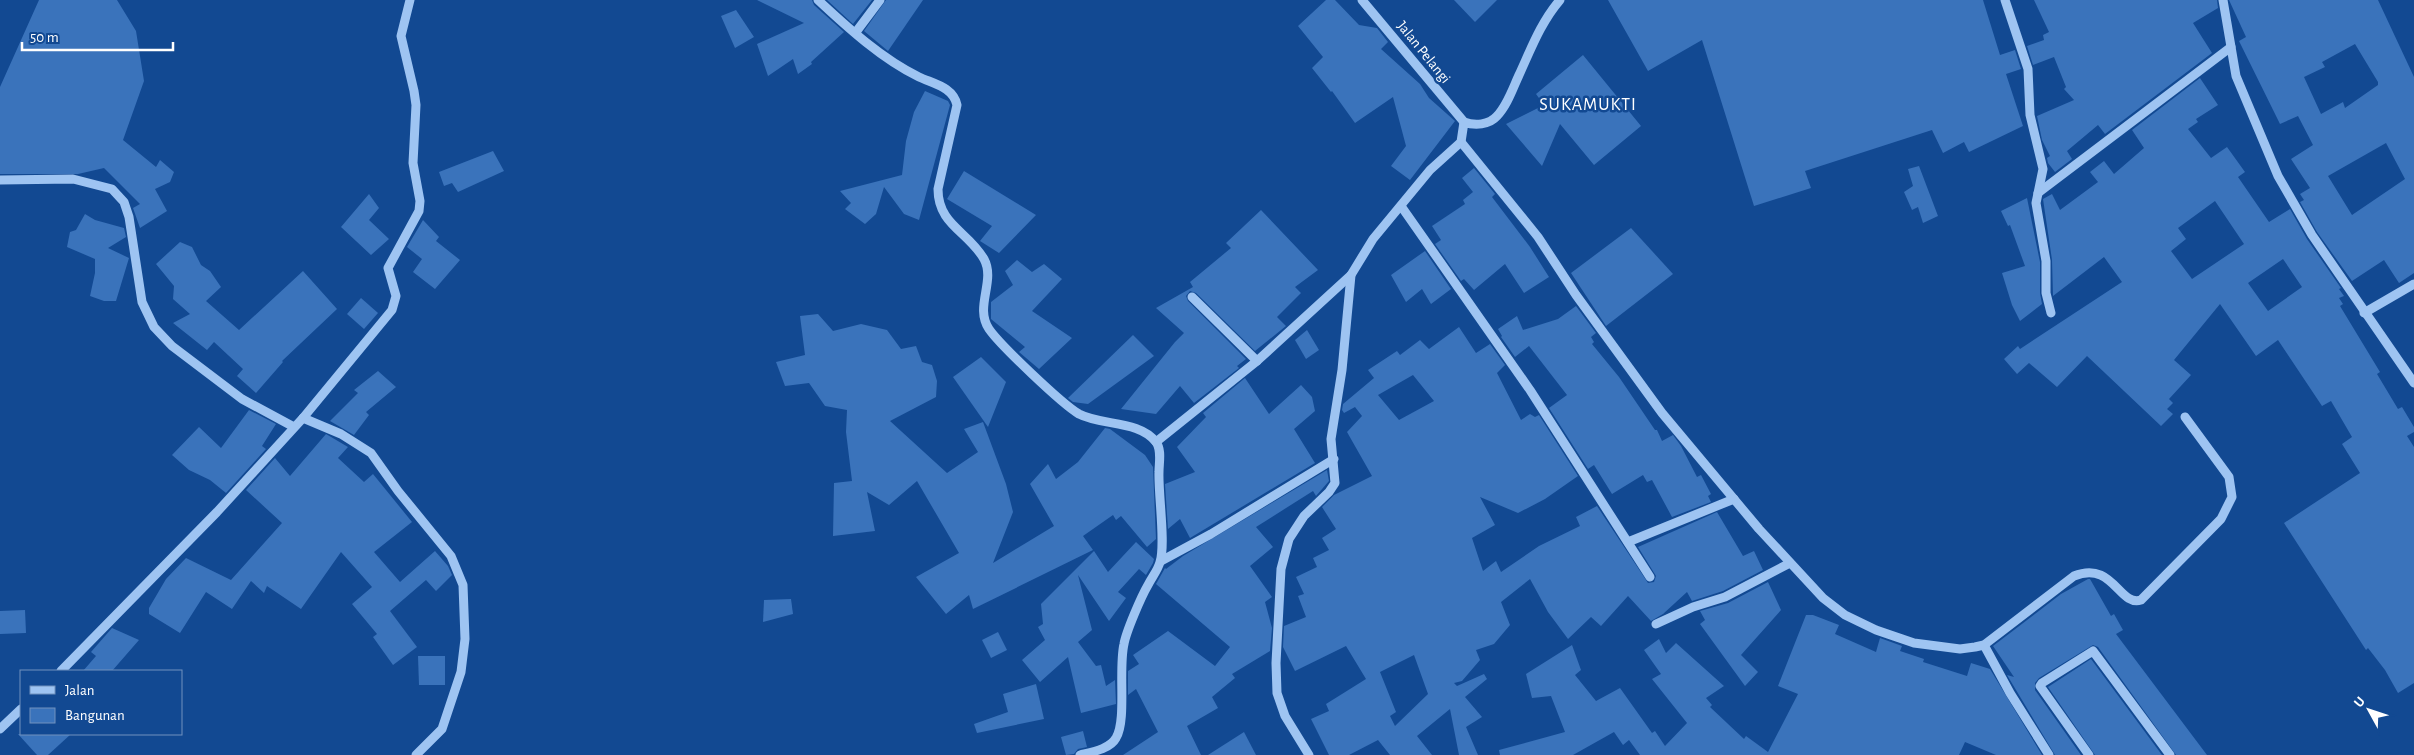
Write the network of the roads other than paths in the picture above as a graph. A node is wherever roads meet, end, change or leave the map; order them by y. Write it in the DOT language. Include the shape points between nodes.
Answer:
graph roads {
  1 [pos="410,0"];
  2 [pos="818,0"];
  3 [pos="880,0"];
  4 [pos="1362,0"];
  5 [pos="1560,0"];
  6 [pos="2005,0"];
  7 [pos="2223,0"];
  8 [pos="856,32"];
  9 [pos="2231,47"];
  10 [pos="1464,122"];
  11 [pos="1461,142"];
  12 [pos="0,180"];
  13 [pos="2038,193"];
  14 [pos="1401,206"];
  15 [pos="1351,275"];
  16 [pos="2414,284"];
  17 [pos="1192,297"];
  18 [pos="2051,312"];
  19 [pos="2364,313"];
  20 [pos="1257,361"];
  21 [pos="2414,383"];
  22 [pos="2185,417"];
  23 [pos="303,418"];
  24 [pos="294,427"];
  25 [pos="1156,442"];
  26 [pos="1334,459"];
  27 [pos="1734,499"];
  28 [pos="1628,542"];
  29 [pos="1161,561"];
  30 [pos="1790,563"];
  31 [pos="1650,577"];
  32 [pos="1656,624"];
  33 [pos="1984,645"];
  34 [pos="62,670"];
  35 [pos="20,710"];
  36 [pos="0,729"];
  37 [pos="416,755"];
  38 [pos="1080,755"];
  39 [pos="1309,755"];
  40 [pos="2049,755"];
  41 [pos="2089,755"];
  42 [pos="2170,755"];
  1 -- 23 [label="street" via="401,36 414,91 413,163 419,211 388,268 396,296 392,310"];
  2 -- 8 [label="street"];
  3 -- 8 [label="street"];
  4 -- 10 [label="street, Jalan Pelangi"];
  5 -- 10 [label="street" via="1549,13 1514,88 1497,116 1488,123"];
  6 -- 13 [label="street" via="2028,69 2030,115 2043,169"];
  7 -- 9 [label="street"];
  8 -- 25 [label="street" via="902,68 954,96 957,105 938,200 948,220 979,250 985,261 988,271 983,309 989,330 1071,409 1143,432"];
  9 -- 13 [label="street"];
  9 -- 19 [label="street" via="2236,76 2278,176 2312,235"];
  10 -- 11 [label="street"];
  11 -- 14 [label="street" via="1430,170"];
  11 -- 27 [label="street" via="1538,237 1662,413"];
  12 -- 24 [label="street" via="73,179 112,189 124,202 129,217 142,302 154,326 172,346 242,399"];
  13 -- 18 [label="street" via="2037,213"];
  14 -- 15 [label="street" via="1373,239"];
  14 -- 28 [label="street" via="1530,390"];
  15 -- 20 [label="street"];
  15 -- 26 [label="street" via="1342,370 1331,439"];
  16 -- 19 [label="street"];
  17 -- 20 [label="street"];
  19 -- 21 [label="street"];
  20 -- 25 [label="street"];
  22 -- 33 [label="street" via="2229,477 2232,496 2221,519 2141,600 2129,599 2102,574 2085,572 2053,591"];
  23 -- 24 [label="street"];
  23 -- 37 [label="street" via="341,434 372,453 451,556 460,577 465,639 461,672 442,729"];
  24 -- 34 [label="street" via="217,512"];
  25 -- 29 [label="street" via="1160,450"];
  26 -- 29 [label="street"];
  26 -- 39 [label="street" via="1333,488 1297,524 1289,539 1281,569 1277,693 1285,716"];
  27 -- 28 [label="street"];
  27 -- 30 [label="street"];
  28 -- 31 [label="street"];
  29 -- 38 [label="street" via="1124,642 1118,734 1108,746"];
  30 -- 32 [label="street" via="1725,597"];
  30 -- 33 [label="street" via="1845,615 1876,630 1914,642 1960,649"];
  33 -- 40 [label="street" via="2010,694"];
  35 -- 36 [label="street"];
  41 -- 42 [label="street" via="2040,686 2093,651"];
}
